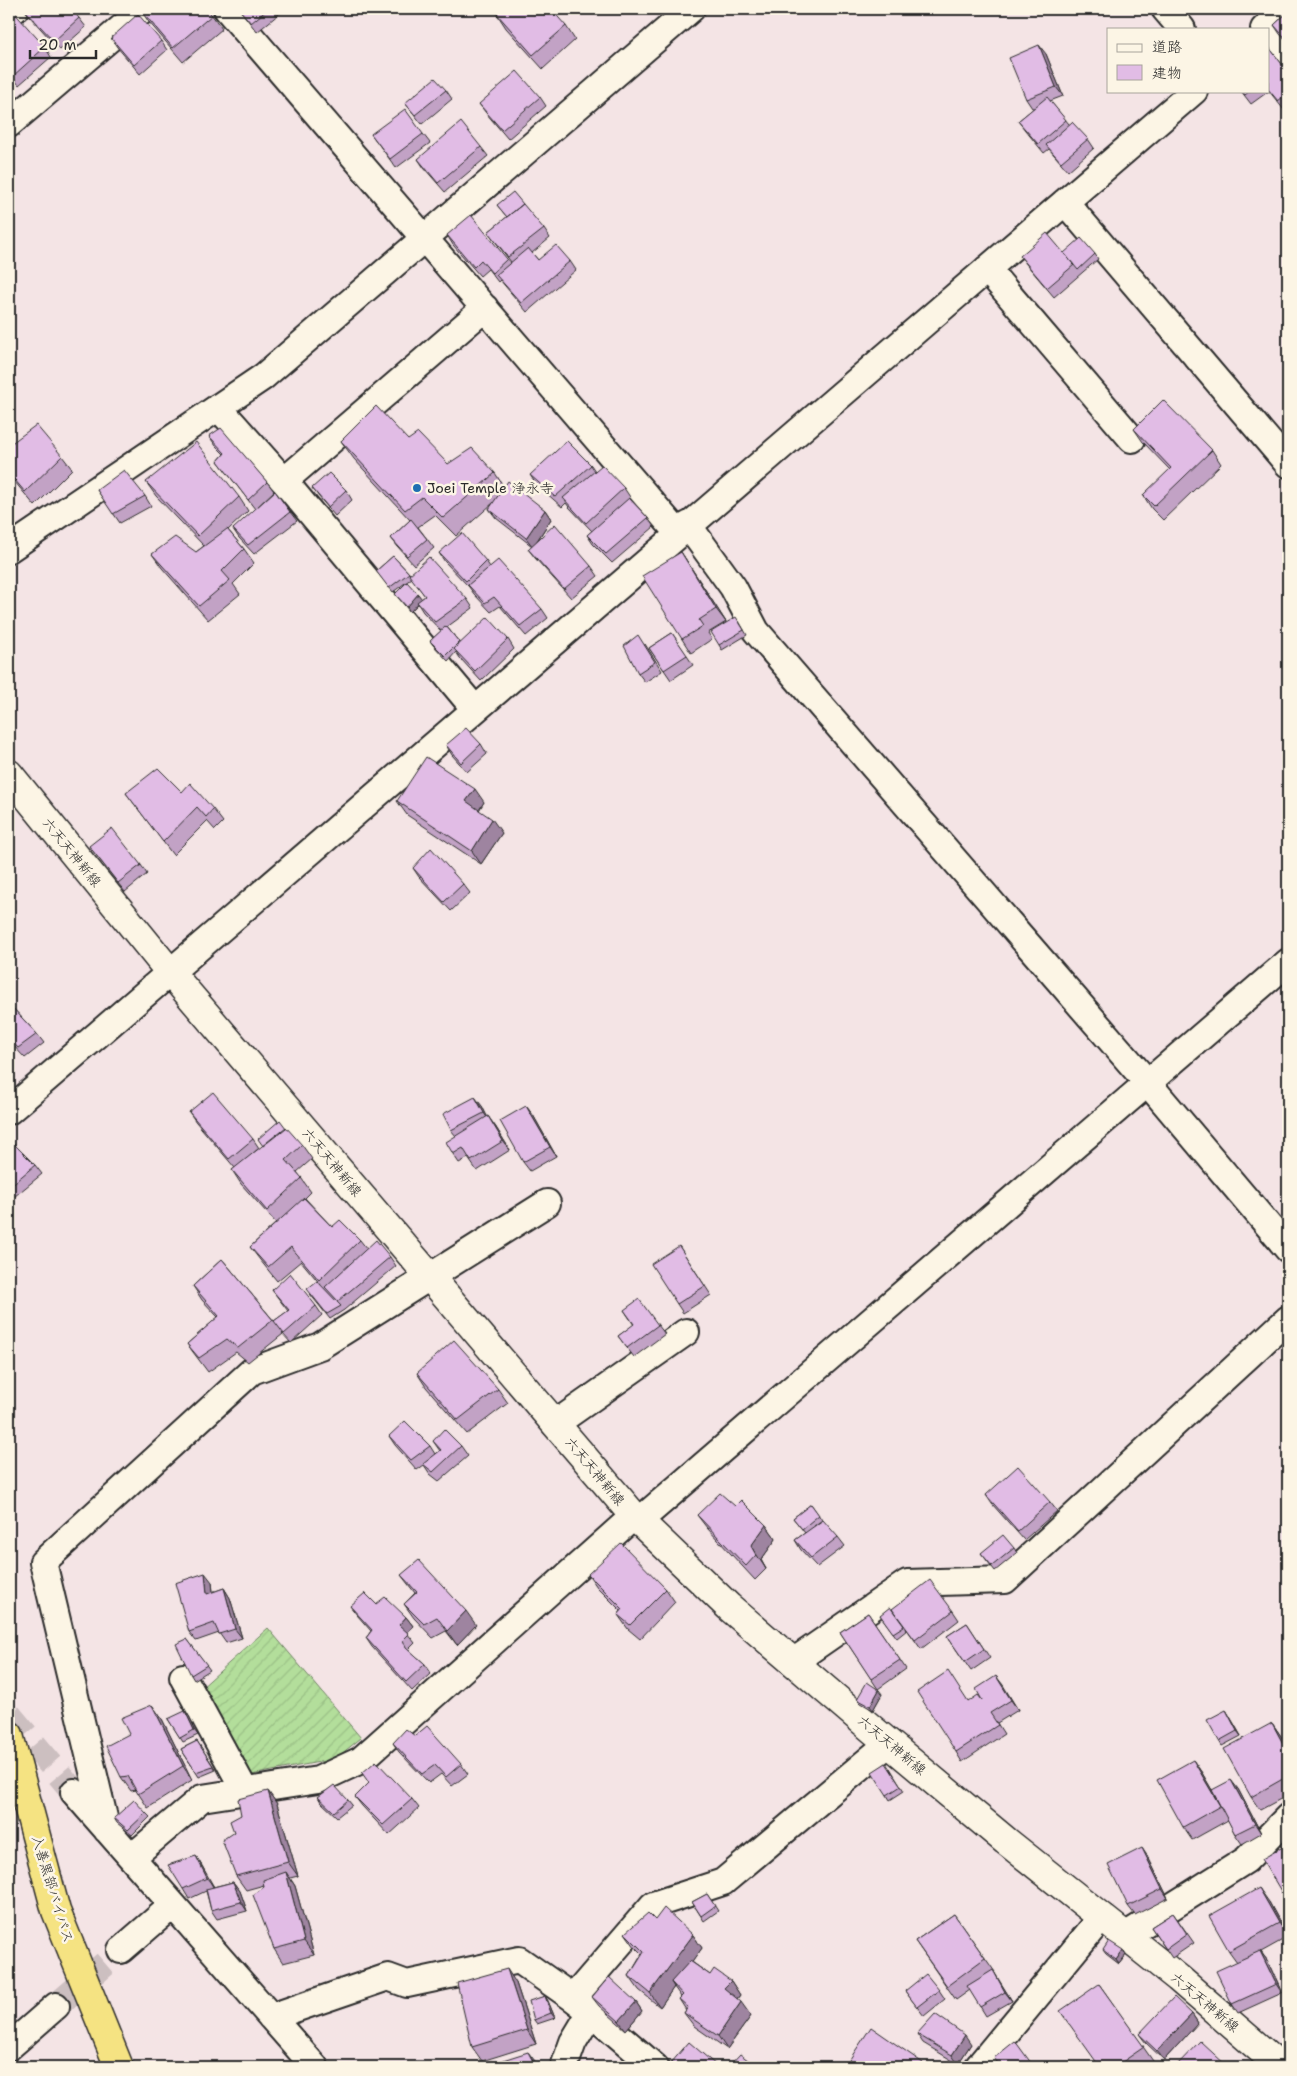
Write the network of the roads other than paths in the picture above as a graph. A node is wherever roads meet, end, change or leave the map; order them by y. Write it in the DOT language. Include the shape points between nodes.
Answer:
graph roads {
  1 [pos="15,9"];
  2 [pos="144,9"];
  3 [pos="227,9"];
  4 [pos="691,9"];
  5 [pos="1164,9"];
  6 [pos="1287,9"];
  7 [pos="9,14"];
  8 [pos="1181,28"];
  9 [pos="1267,28"];
  10 [pos="1270,33"];
  11 [pos="1288,53"];
  12 [pos="1193,92"];
  13 [pos="9,124"];
  14 [pos="1065,202"];
  15 [pos="425,238"];
  16 [pos="987,269"];
  17 [pos="485,308"];
  18 [pos="218,407"];
  19 [pos="1132,439"];
  20 [pos="1288,464"];
  21 [pos="284,481"];
  22 [pos="683,529"];
  23 [pos="9,550"];
  24 [pos="474,708"];
  25 [pos="9,774"];
  26 [pos="1288,962"];
  27 [pos="169,971"];
  28 [pos="1147,1082"];
  29 [pos="9,1111"];
  30 [pos="547,1203"];
  31 [pos="1288,1249"];
  32 [pos="429,1276"];
  33 [pos="1288,1319"];
  34 [pos="686,1332"];
  35 [pos="555,1424"];
  36 [pos="636,1518"];
  37 [pos="793,1662"];
  38 [pos="183,1678"];
  39 [pos="9,1735"];
  40 [pos="889,1744"];
  41 [pos="74,1792"];
  42 [pos="245,1792"];
  43 [pos="1288,1818"];
  44 [pos="107,1830"];
  45 [pos="132,1858"];
  46 [pos="173,1905"];
  47 [pos="1102,1917"];
  48 [pos="1125,1936"];
  49 [pos="121,1950"];
  50 [pos="582,2005"];
  51 [pos="56,2006"];
  52 [pos="271,2016"];
  53 [pos="9,2047"];
  54 [pos="118,2067"];
  55 [pos="314,2067"];
  56 [pos="564,2067"];
  57 [pos="655,2067"];
  58 [pos="978,2067"];
  59 [pos="1281,2067"];
  1 -- 7 [label="street"];
  2 -- 13 [label="street"];
  3 -- 15 [label="street"];
  4 -- 15 [label="street"];
  5 -- 8 [label="street"];
  6 -- 9 [label="street"];
  10 -- 11 [label="street"];
  12 -- 14 [label="street"];
  14 -- 16 [label="street"];
  14 -- 20 [label="street"];
  15 -- 17 [label="street"];
  15 -- 18 [label="street" via="263,377"];
  16 -- 19 [label="street"];
  16 -- 22 [label="street"];
  17 -- 21 [label="street"];
  17 -- 22 [label="street"];
  18 -- 21 [label="street"];
  18 -- 23 [label="street"];
  21 -- 24 [label="street"];
  22 -- 24 [label="street"];
  22 -- 28 [label="street" via="733,587 756,631"];
  24 -- 27 [label="street"];
  25 -- 27 [label="main road, 六天天神新線"];
  26 -- 28 [label="street"];
  27 -- 29 [label="street"];
  27 -- 32 [label="main road, 六天天神新線"];
  28 -- 31 [label="street"];
  28 -- 36 [label="street"];
  30 -- 32 [label="street"];
  32 -- 35 [label="main road, 六天天神新線"];
  32 -- 44 [label="street" via="320,1346 252,1371 43,1562"];
  33 -- 37 [label="street" via="1006,1580 907,1583"];
  34 -- 35 [label="street"];
  35 -- 36 [label="main road, 六天天神新線"];
  36 -- 37 [label="main road, 六天天神新線" via="729,1607"];
  36 -- 42 [label="street" via="360,1760 318,1780"];
  37 -- 40 [label="main road, 六天天神新線"];
  38 -- 42 [label="street"];
  39 -- 54 [label="highway, 入善黒部バイパス" via="56,1911"];
  40 -- 47 [label="main road, 六天天神新線"];
  40 -- 50 [label="street" via="723,1882 652,1905"];
  41 -- 44 [label="street"];
  42 -- 45 [label="street" via="202,1798"];
  43 -- 48 [label="street" via="1246,1860"];
  44 -- 45 [label="street"];
  45 -- 46 [label="street"];
  46 -- 49 [label="street"];
  46 -- 52 [label="street"];
  47 -- 48 [label="main road, 六天天神新線"];
  47 -- 58 [label="street"];
  48 -- 59 [label="main road, 六天天神新線"];
  50 -- 52 [label="street" via="519,1960 407,1984 388,1977"];
  50 -- 56 [label="street"];
  50 -- 57 [label="street"];
  51 -- 53 [label="street"];
  52 -- 55 [label="street"];
}
